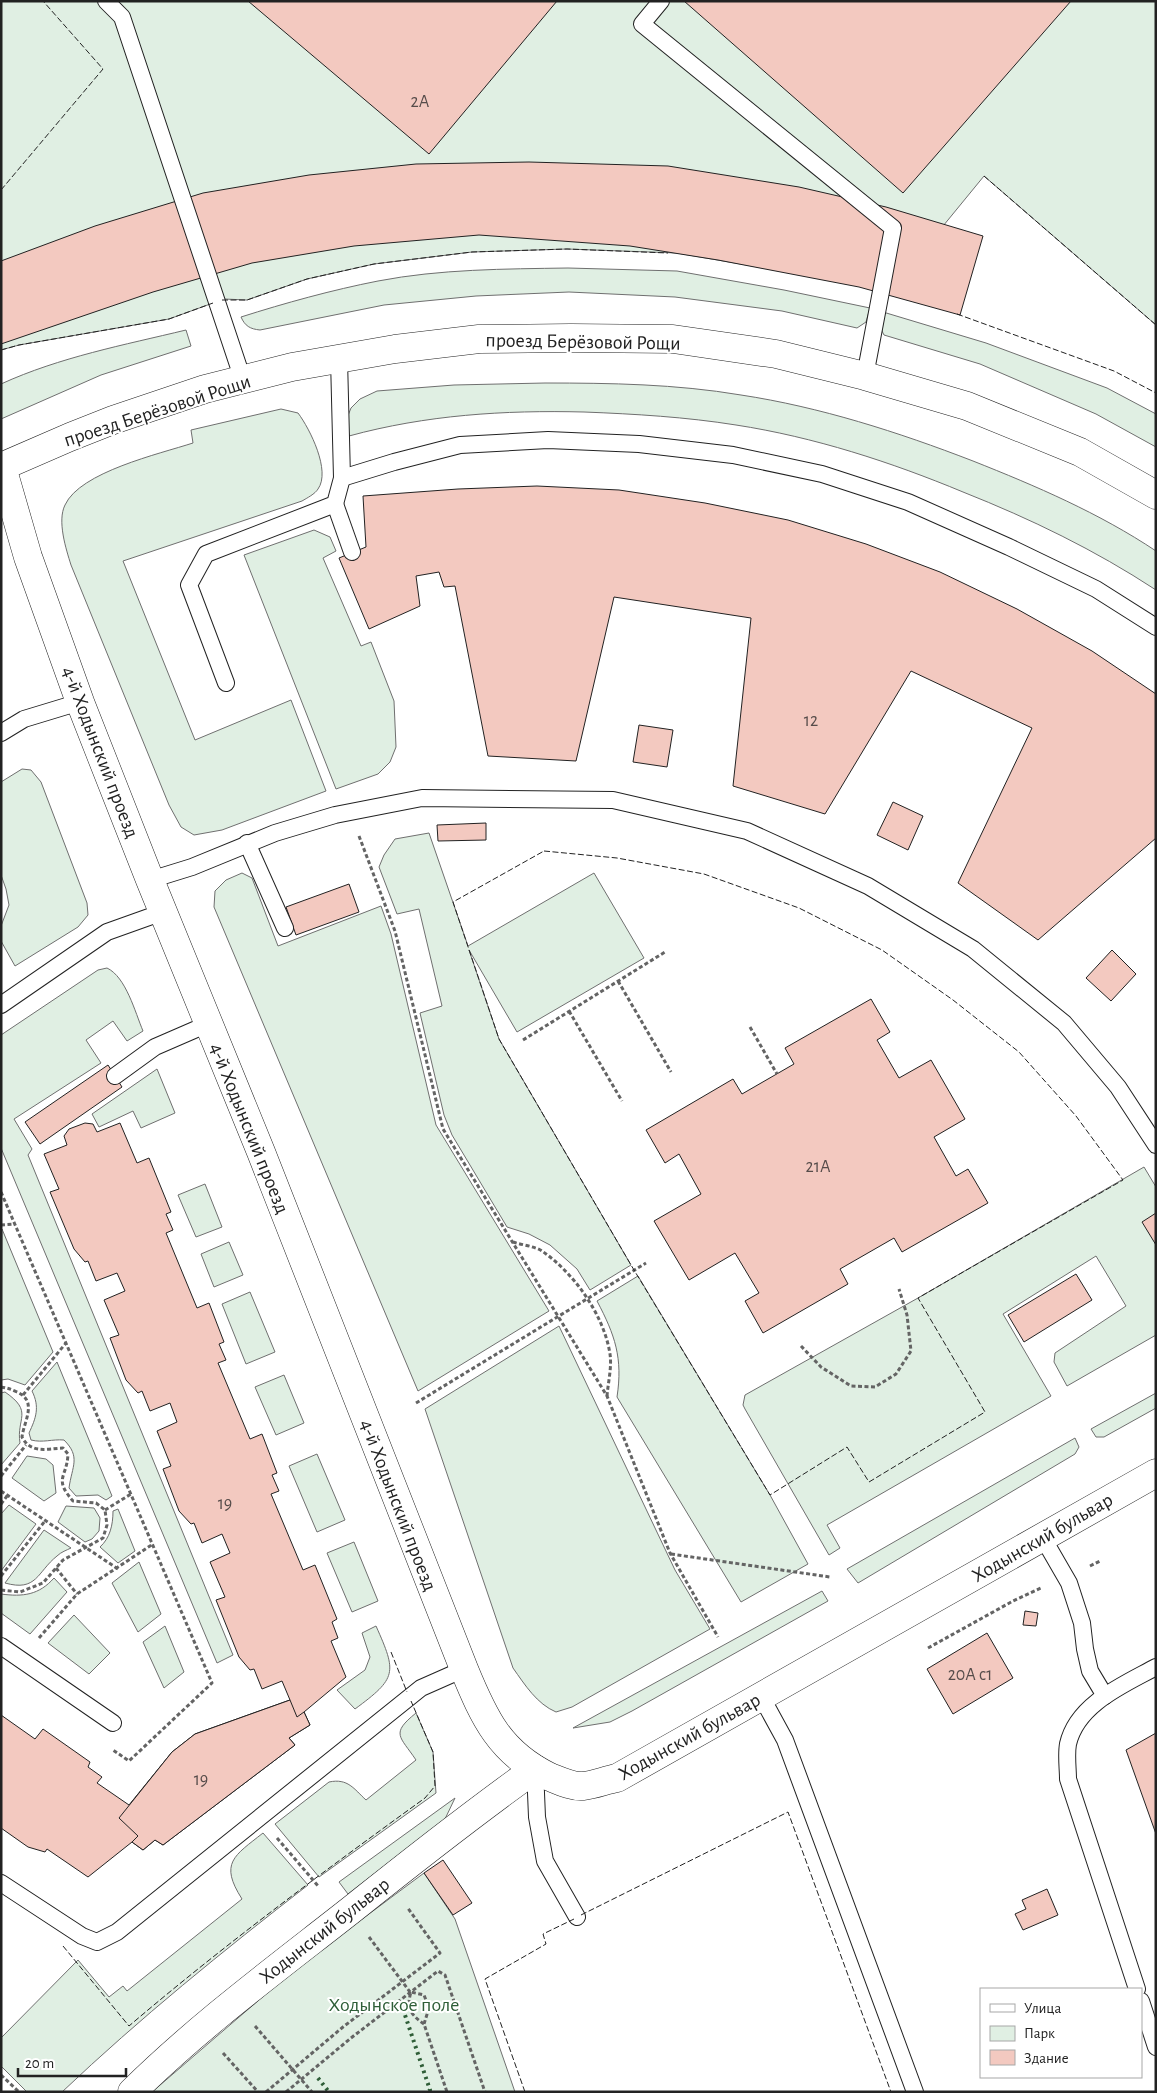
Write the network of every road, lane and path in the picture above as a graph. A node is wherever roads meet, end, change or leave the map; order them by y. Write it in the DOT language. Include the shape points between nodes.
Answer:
graph roads {
  1 [pos="106,1"];
  2 [pos="661,1"];
  3 [pos="339,359"];
  4 [pos="864,376"];
  5 [pos="243,380"];
  6 [pos="2,467"];
  7 [pos="342,478"];
  8 [pos="1156,495"];
  9 [pos="335,504"];
  10 [pos="352,552"];
  11 [pos="1156,627"];
  12 [pos="226,683"];
  13 [pos="80,702"];
  14 [pos="1,733"];
  15 [pos="350,812"];
  16 [pos="247,843"];
  17 [pos="150,880"];
  18 [pos="163,912"];
  19 [pos="285,928"];
  20 [pos="665,952"];
  21 [pos="618,981"];
  22 [pos="1,1005"];
  23 [pos="570,1011"];
  24 [pos="208,1024"];
  25 [pos="750,1027"];
  26 [pos="523,1040"];
  27 [pos="672,1072"];
  28 [pos="777,1074"];
  29 [pos="115,1076"];
  30 [pos="622,1100"];
  31 [pos="1156,1145"];
  32 [pos="1,1192"];
  33 [pos="15,1224"];
  34 [pos="1,1225"];
  35 [pos="512,1242"];
  36 [pos="646,1263"];
  37 [pos="898,1289"];
  38 [pos="586,1299"];
  39 [pos="558,1316"];
  40 [pos="66,1343"];
  41 [pos="801,1346"];
  42 [pos="1,1387"];
  43 [pos="23,1394"];
  44 [pos="607,1396"];
  45 [pos="416,1402"];
  46 [pos="26,1445"];
  47 [pos="1156,1473"];
  48 [pos="1,1476"];
  49 [pos="1,1491"];
  50 [pos="131,1494"];
  51 [pos="8,1496"];
  52 [pos="1,1504"];
  53 [pos="106,1510"];
  54 [pos="45,1521"];
  55 [pos="1042,1538"];
  56 [pos="153,1544"];
  57 [pos="84,1547"];
  58 [pos="670,1553"];
  59 [pos="1100,1561"];
  60 [pos="56,1568"];
  61 [pos="118,1569"];
  62 [pos="1,1576"];
  63 [pos="830,1577"];
  64 [pos="1065,1577"];
  65 [pos="1,1590"];
  66 [pos="77,1594"];
  67 [pos="718,1637"];
  68 [pos="35,1642"];
  69 [pos="1,1646"];
  70 [pos="928,1648"];
  71 [pos="1156,1667"];
  72 [pos="464,1669"];
  73 [pos="761,1696"];
  74 [pos="1105,1696"];
  75 [pos="112,1723"];
  76 [pos="105,1744"];
  77 [pos="535,1769"];
  78 [pos="260,1817"];
  79 [pos="387,1880"];
  80 [pos="1,1883"];
  81 [pos="319,1887"];
  82 [pos="577,1917"];
  83 [pos="364,1929"];
  84 [pos="402,1981"];
  85 [pos="1137,1988"];
  86 [pos="410,1992"];
  87 [pos="234,2002"];
  88 [pos="1142,2004"];
  89 [pos="424,2024"];
  90 [pos="201,2030"];
  91 [pos="1156,2047"];
  92 [pos="292,2068"];
  93 [pos="1,2074"];
  94 [pos="301,2079"];
  95 [pos="19,2092"];
  96 [pos="132,2092"];
  97 [pos="258,2092"];
  98 [pos="266,2092"];
  99 [pos="286,2092"];
  100 [pos="312,2092"];
  101 [pos="447,2092"];
  102 [pos="485,2092"];
  103 [pos="915,2092"];
  1 -- 5 [label="lane" via="122,17"];
  2 -- 4 [label="lane" via="642,24 893,228"];
  3 -- 4 [label="street, проезд Берёзовой Рощи" via="395,348 479,339 673,339 776,354"];
  3 -- 5 [label="street, проезд Берёзовой Рощи"];
  3 -- 7 [label="lane"];
  4 -- 8 [label="street, проезд Берёзовой Рощи" via="967,406 1080,452"];
  5 -- 6 [label="street, проезд Берёзовой Рощи" via="205,389 114,420"];
  6 -- 13 [label="street, 4-й Ходынский проезд" via="28,557"];
  7 -- 9 [label="lane"];
  7 -- 11 [label="lane" via="460,445 548,440 639,444 733,455 822,474 908,502 1096,589"];
  9 -- 10 [label="lane"];
  9 -- 12 [label="lane" via="206,554 189,585"];
  13 -- 14 [label="lane" via="24,718"];
  13 -- 17 [label="street, 4-й Ходынский проезд"];
  15 -- 16 [label="lane"];
  15 -- 31 [label="lane" via="422,798 613,800 747,831 868,886 973,949 1064,1023 1118,1088"];
  15 -- 35 [label="path" via="395,930 443,1129"];
  16 -- 17 [label="lane" via="192,867"];
  16 -- 19 [label="lane"];
  17 -- 18 [label="street, 4-й Ходынский проезд"];
  18 -- 22 [label="lane" via="107,932"];
  18 -- 24 [label="street, 4-й Ходынский проезд"];
  20 -- 21 [label="path"];
  21 -- 23 [label="path"];
  21 -- 27 [label="path"];
  23 -- 26 [label="path"];
  23 -- 30 [label="path"];
  24 -- 29 [label="lane" via="155,1048"];
  24 -- 72 [label="street, 4-й Ходынский проезд"];
  25 -- 28 [label="path"];
  32 -- 33 [label="path"];
  33 -- 34 [label="path"];
  33 -- 40 [label="path"];
  35 -- 38 [label="path" via="540,1250 570,1275"];
  35 -- 39 [label="path"];
  36 -- 38 [label="path"];
  37 -- 41 [label="path" via="907,1315 911,1351 896,1374 875,1387 851,1386 821,1367"];
  38 -- 39 [label="path"];
  38 -- 44 [label="path" via="601,1324 610,1355"];
  39 -- 44 [label="path"];
  39 -- 45 [label="path"];
  40 -- 43 [label="path"];
  40 -- 50 [label="path"];
  42 -- 43 [label="path"];
  43 -- 46 [label="path" via="28,1402 22,1438"];
  44 -- 58 [label="path"];
  46 -- 48 [label="path"];
  46 -- 53 [label="path" via="35,1449 63,1448 68,1454 68,1465 62,1476 63,1489 73,1501 96,1502"];
  47 -- 55 [label="street, Ходынский бульвар"];
  49 -- 51 [label="path"];
  50 -- 53 [label="path"];
  50 -- 56 [label="path"];
  51 -- 52 [label="path"];
  51 -- 54 [label="path"];
  53 -- 57 [label="path" via="107,1525 103,1538"];
  54 -- 57 [label="path"];
  54 -- 62 [label="path"];
  55 -- 64 [label="lane"];
  55 -- 73 [label="street, Ходынский бульвар"];
  56 -- 61 [label="path"];
  56 -- 76 [label="path" via="212,1683 128,1761"];
  57 -- 60 [label="path"];
  57 -- 61 [label="path"];
  58 -- 63 [label="path"];
  58 -- 67 [label="path"];
  59 -- 64 [label="path"];
  60 -- 65 [label="path" via="43,1583 20,1592"];
  60 -- 66 [label="path"];
  61 -- 66 [label="path"];
  64 -- 70 [label="path" via="1013,1601"];
  64 -- 74 [label="lane" via="1082,1622 1090,1671"];
  66 -- 68 [label="path"];
  69 -- 75 [label="lane"];
  71 -- 74 [label="lane"];
  72 -- 77 [label="street, 4-й Ходынский проезд" via="485,1716 504,1745"];
  72 -- 78 [label="lane" via="421,1688"];
  73 -- 77 [label="street, Ходынский бульвар" via="617,1778 582,1786 560,1781"];
  73 -- 103 [label="lane" via="785,1740"];
  74 -- 85 [label="lane" via="1078,1720 1068,1745 1068,1780"];
  77 -- 79 [label="street, Ходынский бульвар"];
  77 -- 82 [label="lane" via="537,1817 545,1860"];
  78 -- 80 [label="lane" via="117,1932 97,1942 82,1936"];
  78 -- 81 [label="path"];
  79 -- 84 [label="path" via="440,1953"];
  79 -- 87 [label="street, Ходынский бульвар"];
  83 -- 84 [label="path"];
  84 -- 86 [label="path"];
  84 -- 92 [label="path"];
  86 -- 89 [label="path" via="407,2003 412,2016"];
  86 -- 89 [label="path" via="424,1995 429,2008"];
  86 -- 94 [label="path"];
  86 -- 102 [label="path" via="436,1973 445,1975"];
  87 -- 90 [label="street, Ходынский бульвар"];
  87 -- 92 [label="path"];
  88 -- 91 [label="lane"];
  89 -- 101 [label="path"];
  90 -- 96 [label="street, Ходынский бульвар"];
  90 -- 97 [label="path"];
  92 -- 94 [label="path"];
  92 -- 98 [label="path"];
  93 -- 95 [label="path"];
  94 -- 99 [label="path"];
  94 -- 100 [label="path"];
}
